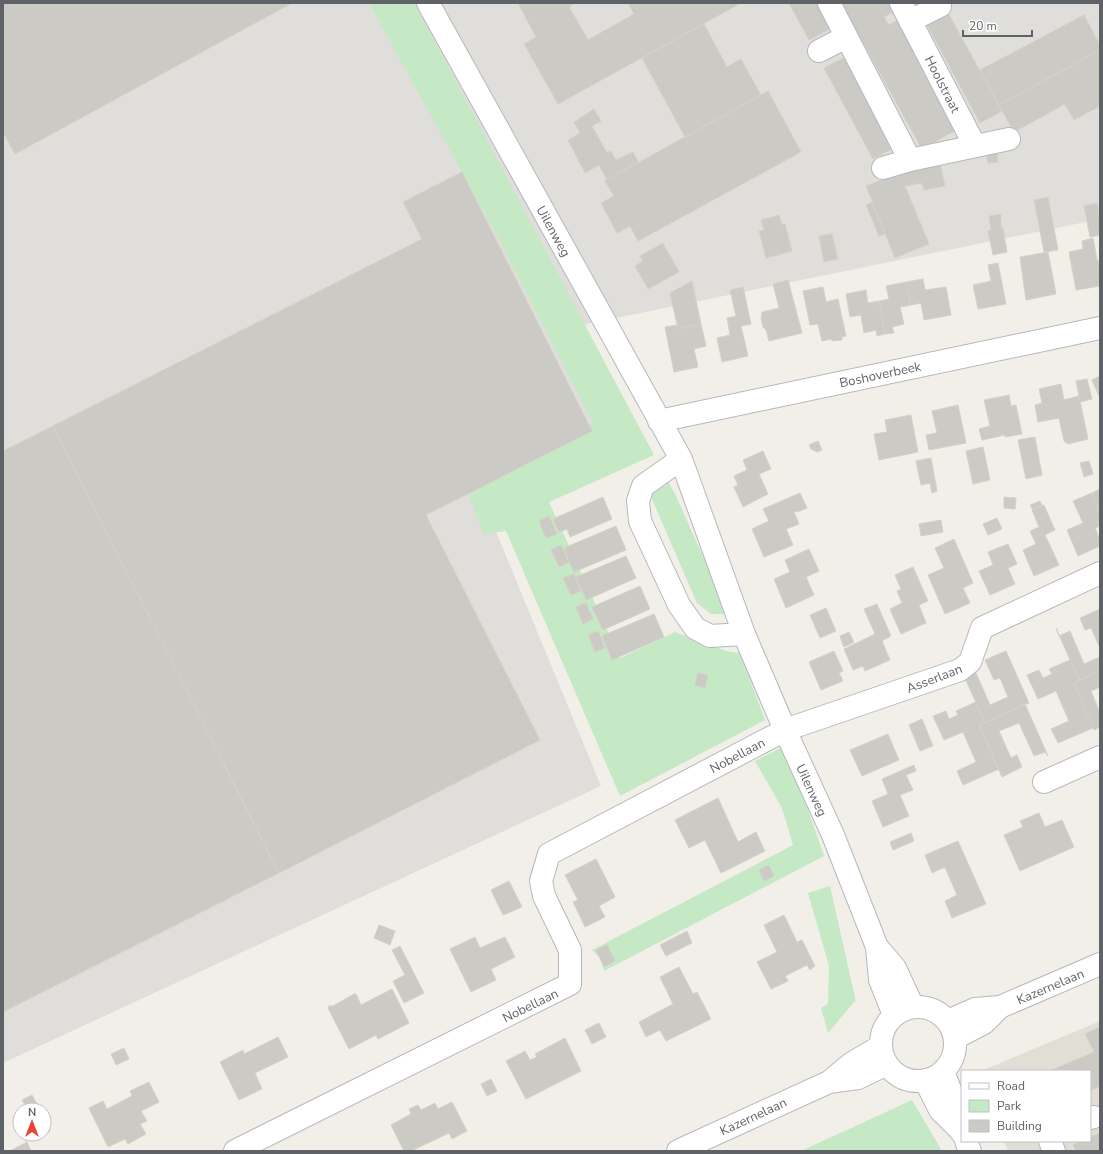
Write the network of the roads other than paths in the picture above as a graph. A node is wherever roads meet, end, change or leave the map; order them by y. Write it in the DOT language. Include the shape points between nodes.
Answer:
graph roads {
  1 [pos="428,3"];
  2 [pos="829,3"];
  3 [pos="940,6"];
  4 [pos="905,12"];
  5 [pos="846,37"];
  6 [pos="819,51"];
  7 [pos="1009,139"];
  8 [pos="975,146"];
  9 [pos="910,160"];
  10 [pos="883,168"];
  11 [pos="1100,328"];
  12 [pos="659,421"];
  13 [pos="681,459"];
  14 [pos="1100,573"];
  15 [pos="744,634"];
  16 [pos="784,730"];
  17 [pos="1100,756"];
  18 [pos="1044,782"];
  19 [pos="1100,964"];
  20 [pos="904,1011"];
  21 [pos="951,1029"];
  22 [pos="884,1055"];
  23 [pos="934,1076"];
  24 [pos="961,1128"];
  25 [pos="234,1151"];
  26 [pos="678,1151"];
  1 -- 12 [label="street, Uilenweg"];
  2 -- 5 [label="street"];
  3 -- 4 [label="street, Hoolstraat"];
  4 -- 8 [label="street, Hoolstraat"];
  5 -- 6 [label="street"];
  5 -- 9 [label="street"];
  7 -- 8 [label="street"];
  8 -- 9 [label="street"];
  9 -- 10 [label="street"];
  11 -- 12 [label="street, Boshoverbeek"];
  12 -- 13 [label="street, Uilenweg"];
  13 -- 15 [label="street, Uilenweg"];
  13 -- 15 [label="street" via="642,486 638,501 640,520 679,605 696,628 710,636"];
  14 -- 16 [label="street, Asserlaan" via="982,628 970,662 960,670"];
  15 -- 16 [label="street, Uilenweg"];
  16 -- 20 [label="street, Uilenweg" via="833,835 877,947 895,968"];
  16 -- 25 [label="street, Nobellaan" via="549,854 541,881 544,896 570,950 570,984"];
  17 -- 18 [label="street"];
  19 -- 21 [label="street, Kazernelaan" via="1000,1007 984,1023"];
  20 -- 21 [label="street" via="925,1007 936,1011"];
  20 -- 22 [label="street" via="888,1022 883,1031"];
  21 -- 23 [label="street" via="954,1054 950,1064"];
  22 -- 23 [label="street" via="894,1072 904,1078 914,1081"];
  22 -- 26 [label="street, Kazernelaan" via="852,1063 829,1082"];
  23 -- 24 [label="street" via="955,1103"];
}
